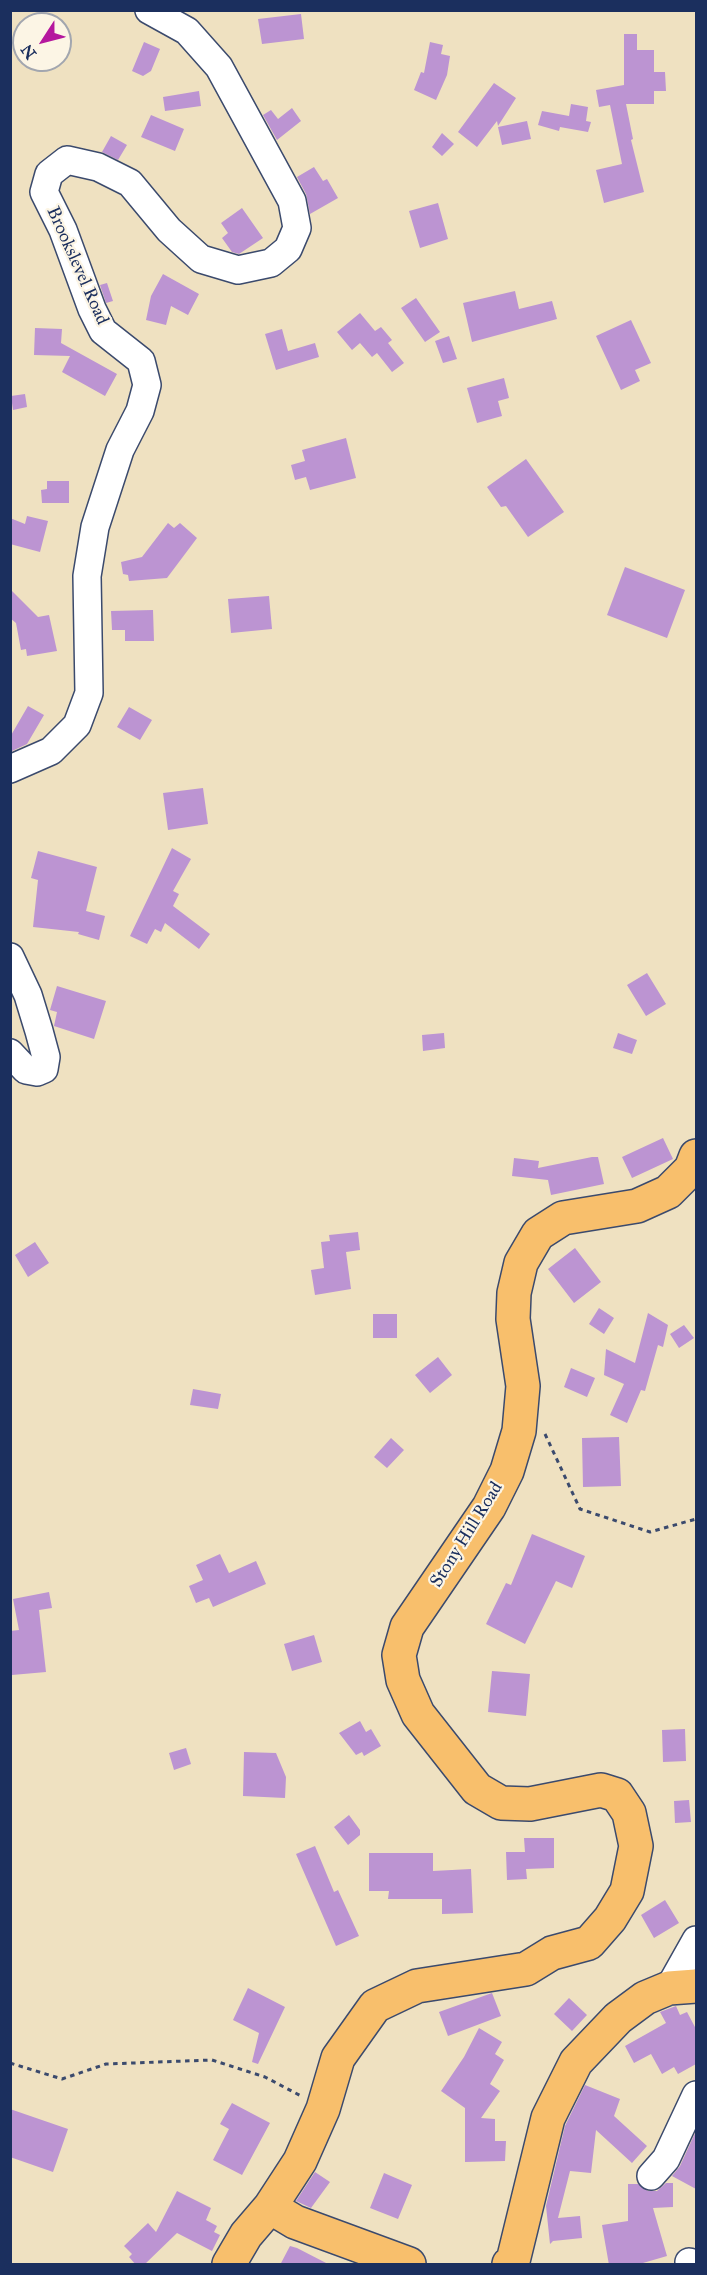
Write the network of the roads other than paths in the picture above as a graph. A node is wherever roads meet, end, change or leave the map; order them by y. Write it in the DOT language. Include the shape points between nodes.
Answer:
graph roads {
  1 [pos="149,10"];
  2 [pos="10,769"];
  3 [pos="10,957"];
  4 [pos="10,1053"];
  5 [pos="696,1156"];
  6 [pos="696,1940"];
  7 [pos="682,1987"];
  8 [pos="696,2095"];
  9 [pos="651,2176"];
  10 [pos="270,2207"];
  11 [pos="376,2259"];
  12 [pos="229,2265"];
  13 [pos="409,2265"];
  14 [pos="509,2265"];
  1 -- 2 [label="street, Brookslevel Road" via="187,31 219,67 292,201 297,228 288,249 271,263 238,270 201,259 169,230 130,183 98,166 67,160 49,174 44,192 63,230 92,309 103,331 141,362 147,385 140,411 120,450 95,527 87,576 88,693 76,725 51,751"];
  3 -- 4 [label="street" via="39,1030 46,1057 44,1069 26,1070"];
  5 -- 10 [label="main road, Stony Hill Road" via="691,1169 668,1191 637,1206 563,1218 538,1234 521,1263 514,1293 513,1319 523,1386 519,1431 507,1471 489,1507 407,1628 399,1655 403,1680 418,1714 477,1789 501,1803 530,1804 601,1790 617,1795 630,1813 636,1846 627,1891 589,1943 552,1953 526,1969 417,1986 375,2006 338,2058 324,2109 300,2161"];
  6 -- 7 [label="street"];
  7 -- 14 [label="main road" via="645,1998 618,2018 576,2062 548,2118"];
  8 -- 9 [label="street" via="666,2159"];
  10 -- 11 [label="main road"];
  10 -- 12 [label="main road, Stony Hill Road" via="246,2235"];
  11 -- 13 [label="main road"];
}
